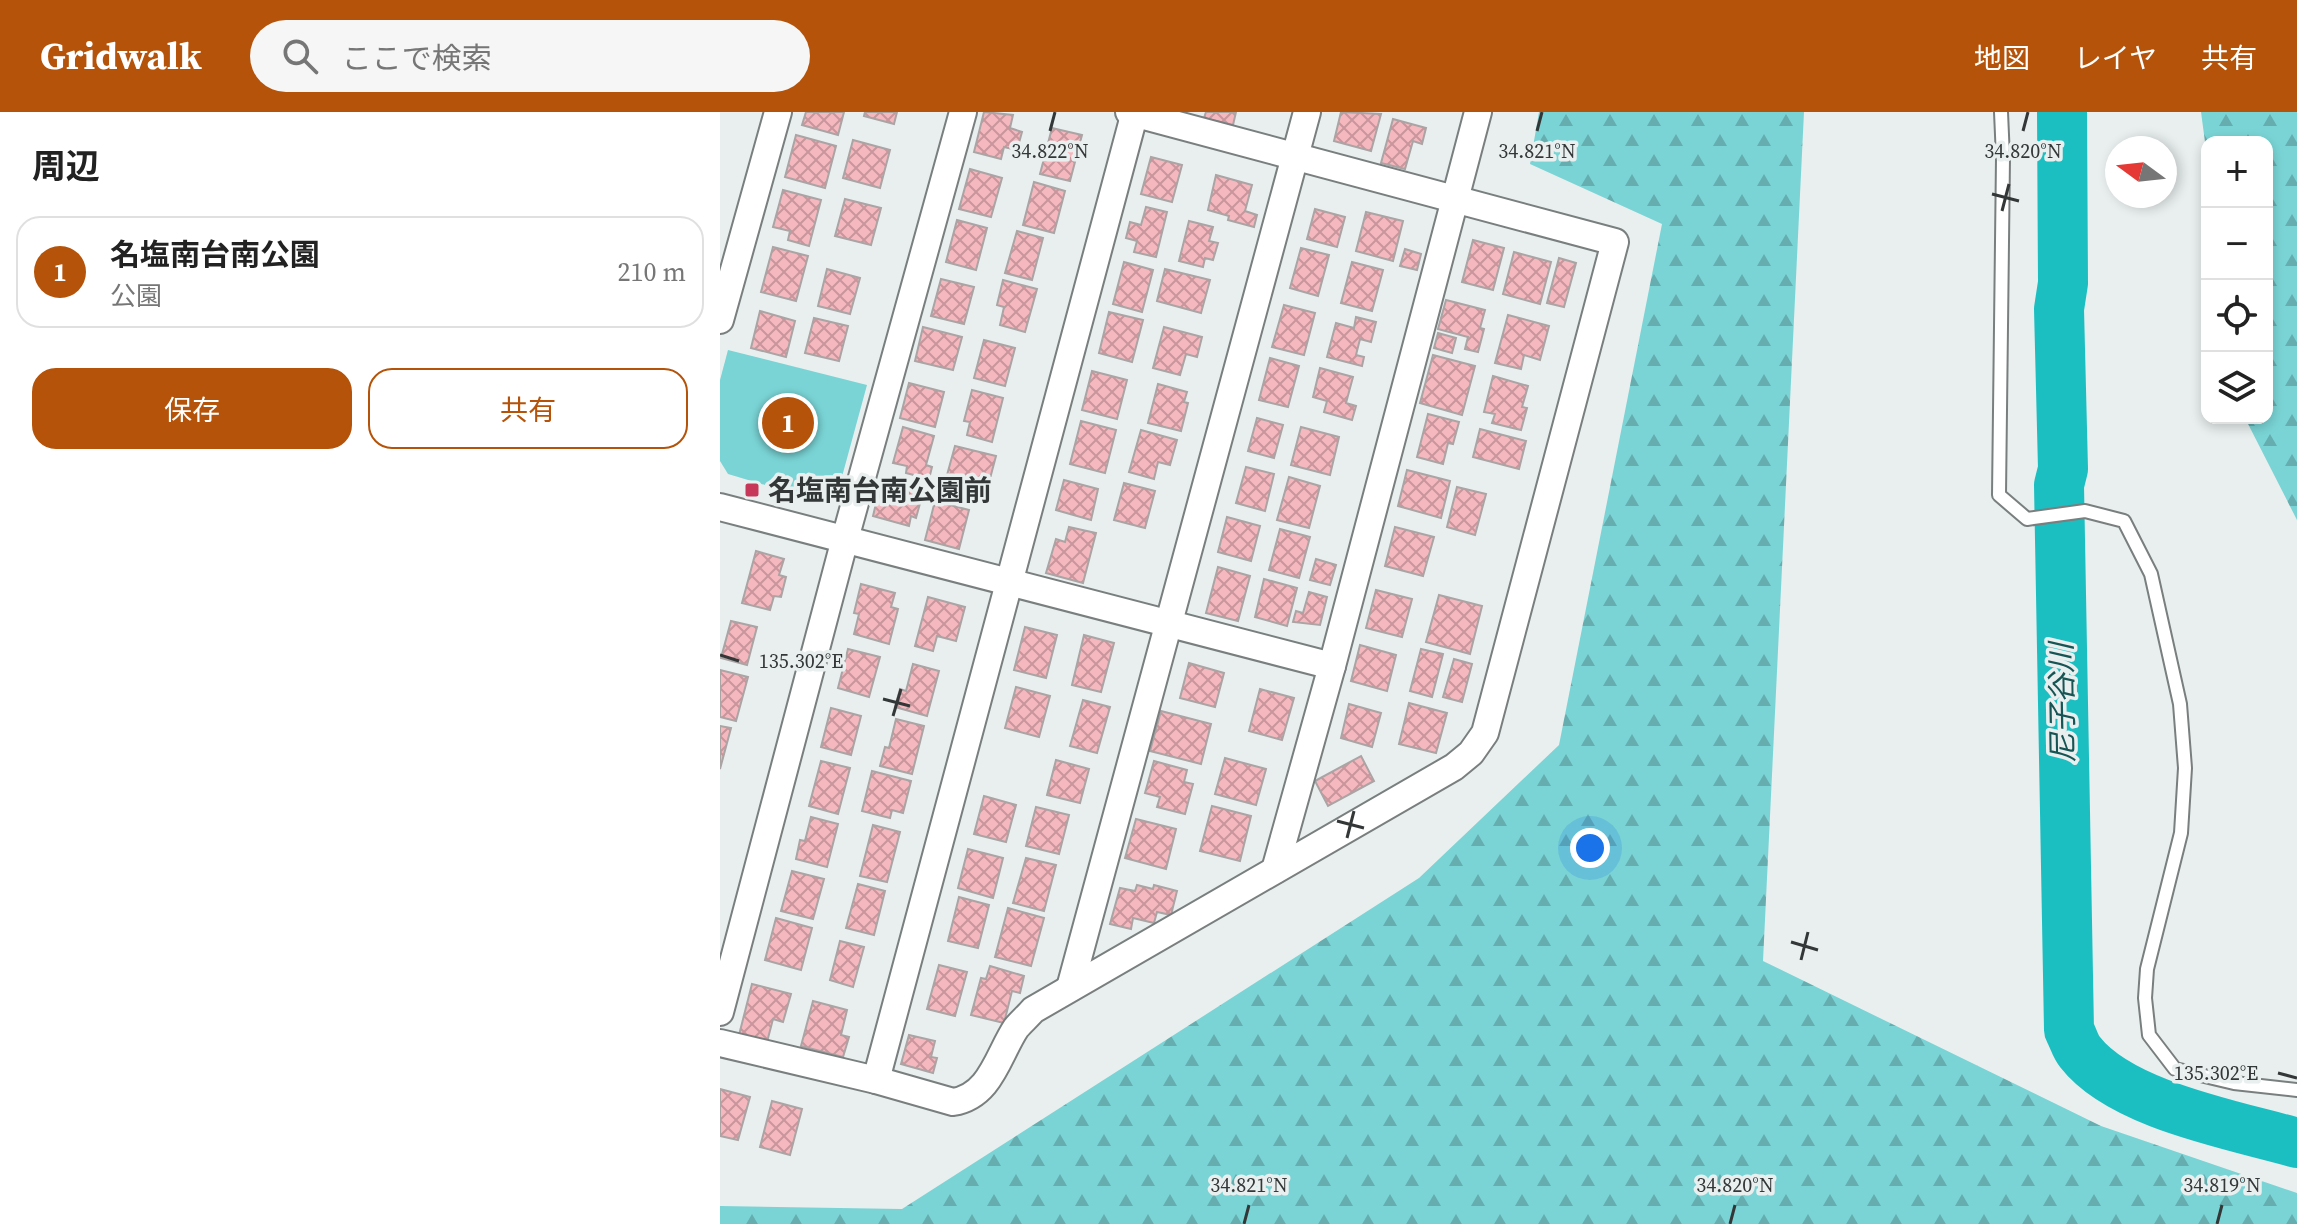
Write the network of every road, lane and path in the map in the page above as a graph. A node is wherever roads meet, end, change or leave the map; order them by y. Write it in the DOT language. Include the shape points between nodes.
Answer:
graph roads {
  1 [pos="778,112"];
  2 [pos="963,112"];
  3 [pos="1307,112"];
  4 [pos="1478,112"];
  5 [pos="2001,112"];
  6 [pos="1133,113"];
  7 [pos="1295,157"];
  8 [pos="1456,199"];
  9 [pos="720,320"];
  10 [pos="720,507"];
  11 [pos="845,539"];
  12 [pos="1008,584"];
  13 [pos="1169,624"];
  14 [pos="1332,666"];
  15 [pos="1275,870"];
  16 [pos="1070,988"];
  17 [pos="720,1012"];
  18 [pos="720,1043"];
  19 [pos="876,1080"];
  20 [pos="2297,1090"];
  1 -- 9 [label="street"];
  2 -- 11 [label="street"];
  3 -- 7 [label="street"];
  4 -- 8 [label="street"];
  5 -- 20 [label="lane" via="1999,495 2027,519 2085,511 2124,521 2151,574 2180,704 2185,768 2181,833 2147,969 2149,1035 2175,1069"];
  6 -- 7 [label="street"];
  6 -- 12 [label="street"];
  7 -- 8 [label="street"];
  7 -- 13 [label="street"];
  8 -- 14 [label="street"];
  8 -- 15 [label="street" via="1615,242 1493,711 1485,733 1454,767"];
  10 -- 11 [label="street"];
  11 -- 12 [label="street"];
  11 -- 17 [label="street"];
  12 -- 13 [label="street"];
  12 -- 19 [label="street"];
  13 -- 14 [label="street"];
  13 -- 16 [label="street"];
  14 -- 15 [label="street"];
  15 -- 16 [label="street"];
  16 -- 19 [label="street" via="1033,1010 1017,1027 991,1076 966,1100 953,1102"];
  18 -- 19 [label="street"];
}
